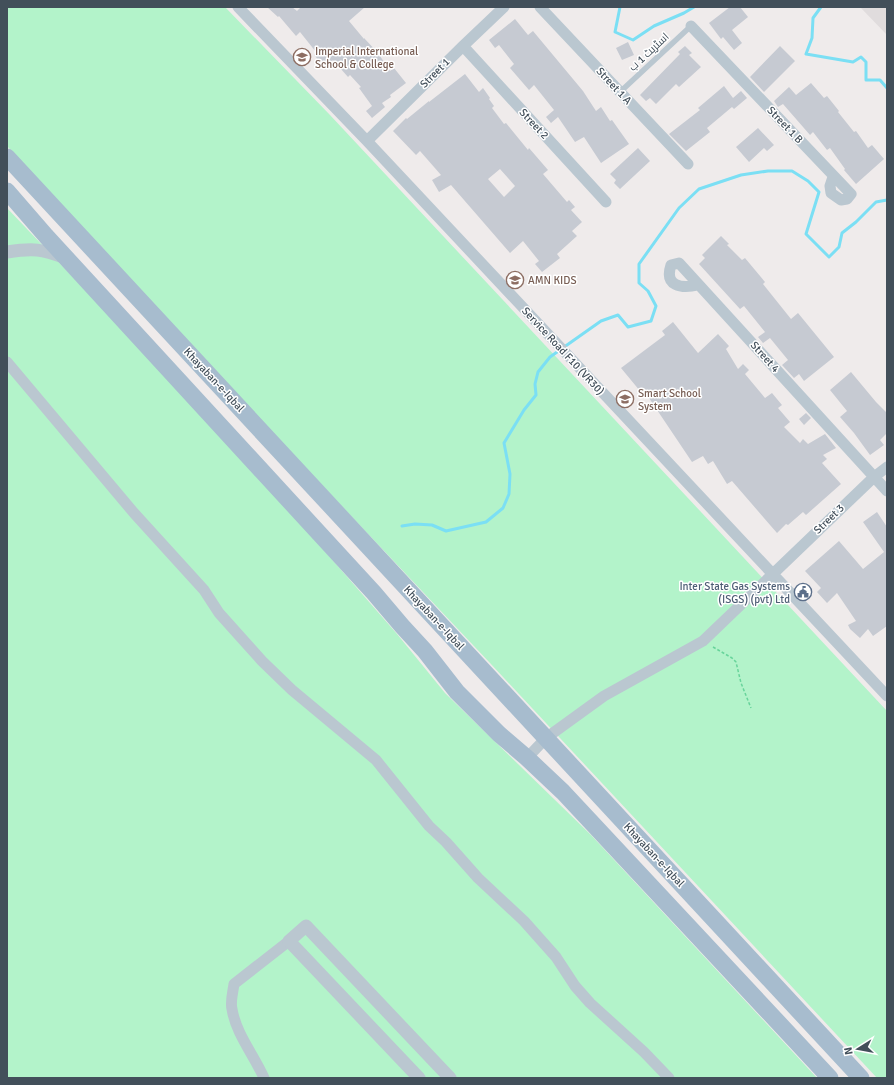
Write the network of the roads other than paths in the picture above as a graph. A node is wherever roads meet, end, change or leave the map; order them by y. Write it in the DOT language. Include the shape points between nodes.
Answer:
graph roads {
  1 [pos="238,7"];
  2 [pos="504,7"];
  3 [pos="540,7"];
  4 [pos="691,26"];
  5 [pos="463,46"];
  6 [pos="620,92"];
  7 [pos="367,141"];
  8 [pos="7,157"];
  9 [pos="688,164"];
  10 [pos="833,177"];
  11 [pos="7,191"];
  12 [pos="606,202"];
  13 [pos="7,252"];
  14 [pos="67,259"];
  15 [pos="698,286"];
  16 [pos="7,362"];
  17 [pos="887,467"];
  18 [pos="874,477"];
  19 [pos="887,491"];
  20 [pos="773,573"];
  21 [pos="887,696"];
  22 [pos="546,738"];
  23 [pos="527,758"];
  24 [pos="289,942"];
  25 [pos="264,1078"];
  26 [pos="419,1078"];
  27 [pos="450,1078"];
  28 [pos="669,1078"];
  29 [pos="830,1078"];
  30 [pos="861,1078"];
  1 -- 7 [label="street, Service Road F10 (VR30)"];
  2 -- 5 [label="street, Street 1"];
  3 -- 6 [label="street, Street 1 A"];
  4 -- 6 [label="lane, اسٹریٹ 1 ب"];
  4 -- 10 [label="street, Street 1 B" via="851,194 847,199 841,200 831,193"];
  5 -- 7 [label="street, Street 1"];
  5 -- 12 [label="street, Street 2"];
  6 -- 9 [label="street, Street 1 A"];
  7 -- 20 [label="street, Service Road F10 (VR30)"];
  8 -- 22 [label="main road, Khayaban-e-Iqbal"];
  11 -- 14 [label="main road"];
  13 -- 14 [label="street" via="42,250"];
  14 -- 23 [label="main road" via="374,593 425,651 456,692"];
  15 -- 18 [label="street, Street 4" via="687,288 675,285 669,271 671,265 680,263"];
  16 -- 28 [label="street" via="262,661 292,690 376,760 429,826 478,878 524,921 556,957 590,1003"];
  17 -- 18 [label="street, Street 3"];
  18 -- 19 [label="street, Street 4"];
  18 -- 20 [label="street, Street 3"];
  20 -- 21 [label="street, Service Road F10 (VR30)"];
  20 -- 22 [label="street, Street 3" via="703,641 604,696"];
  22 -- 23 [label="street, Street 3"];
  22 -- 30 [label="main road, Khayaban-e-Iqbal"];
  23 -- 29 [label="main road" via="563,792"];
  24 -- 25 [label="street" via="234,984 231,1008 235,1021"];
  24 -- 26 [label="street"];
  24 -- 27 [label="street" via="306,926"];
}
